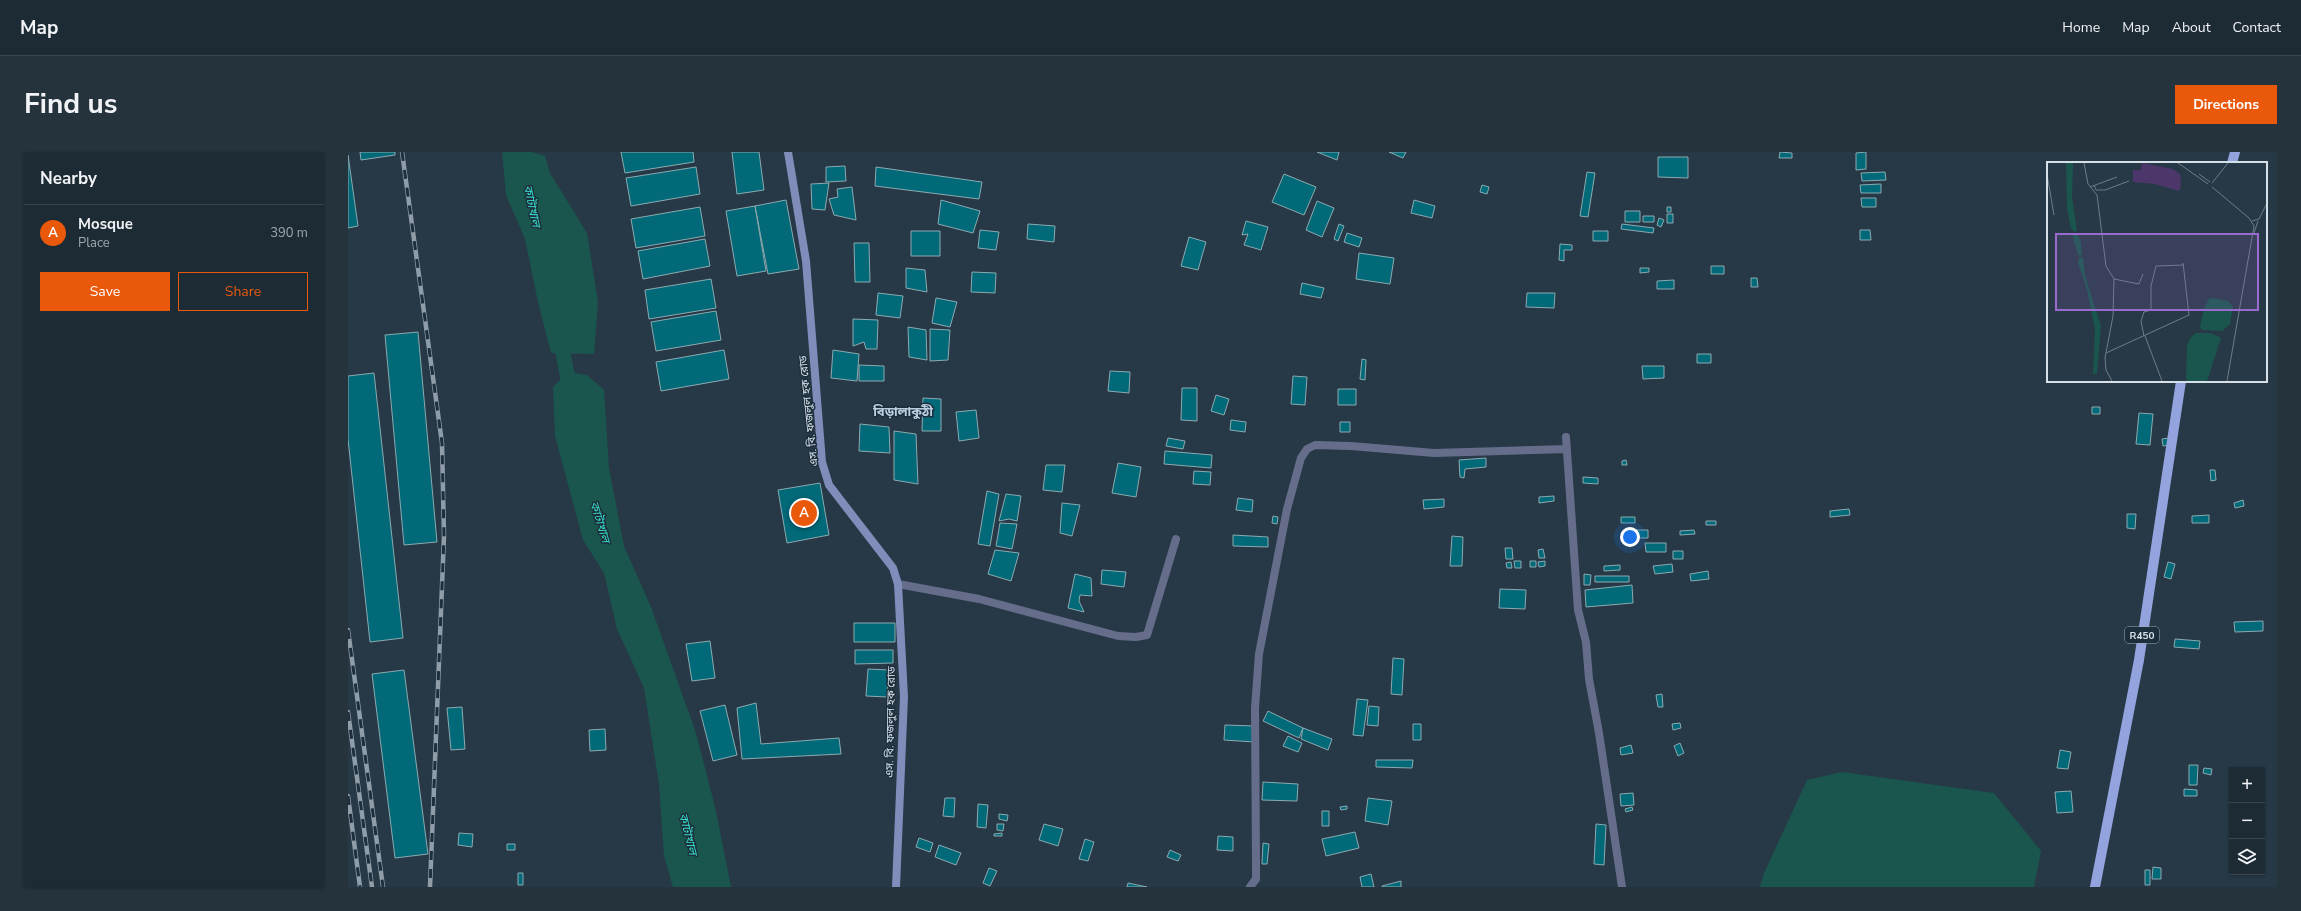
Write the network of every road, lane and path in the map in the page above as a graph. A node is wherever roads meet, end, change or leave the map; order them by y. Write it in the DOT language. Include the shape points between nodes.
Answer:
graph roads {
  1 [pos="788,152"];
  2 [pos="2235,152"];
  3 [pos="2232,162"];
  4 [pos="2181,382"];
  5 [pos="1566,437"];
  6 [pos="1567,449"];
  7 [pos="1176,538"];
  8 [pos="898,584"];
  9 [pos="896,887"];
  10 [pos="1250,887"];
  11 [pos="1622,887"];
  12 [pos="2095,887"];
  1 -- 8 [label="main road, এস. বি. ফজলুল হক রোড" via="806,261 822,462 830,485 893,568"];
  2 -- 3 [label="main road"];
  4 -- 12 [label="main road, R450" via="2138,660"];
  5 -- 6 [label="street"];
  6 -- 10 [label="street" via="1434,453 1315,445 1307,449 1301,458 1287,509 1259,654 1255,708 1256,879"];
  6 -- 11 [label="street" via="1578,610 1586,642 1589,680"];
  7 -- 8 [label="street" via="1147,635 1136,637 1118,636 979,599"];
  8 -- 9 [label="main road, এস. বি. ফজলুল হক রোড" via="904,697"];
}
